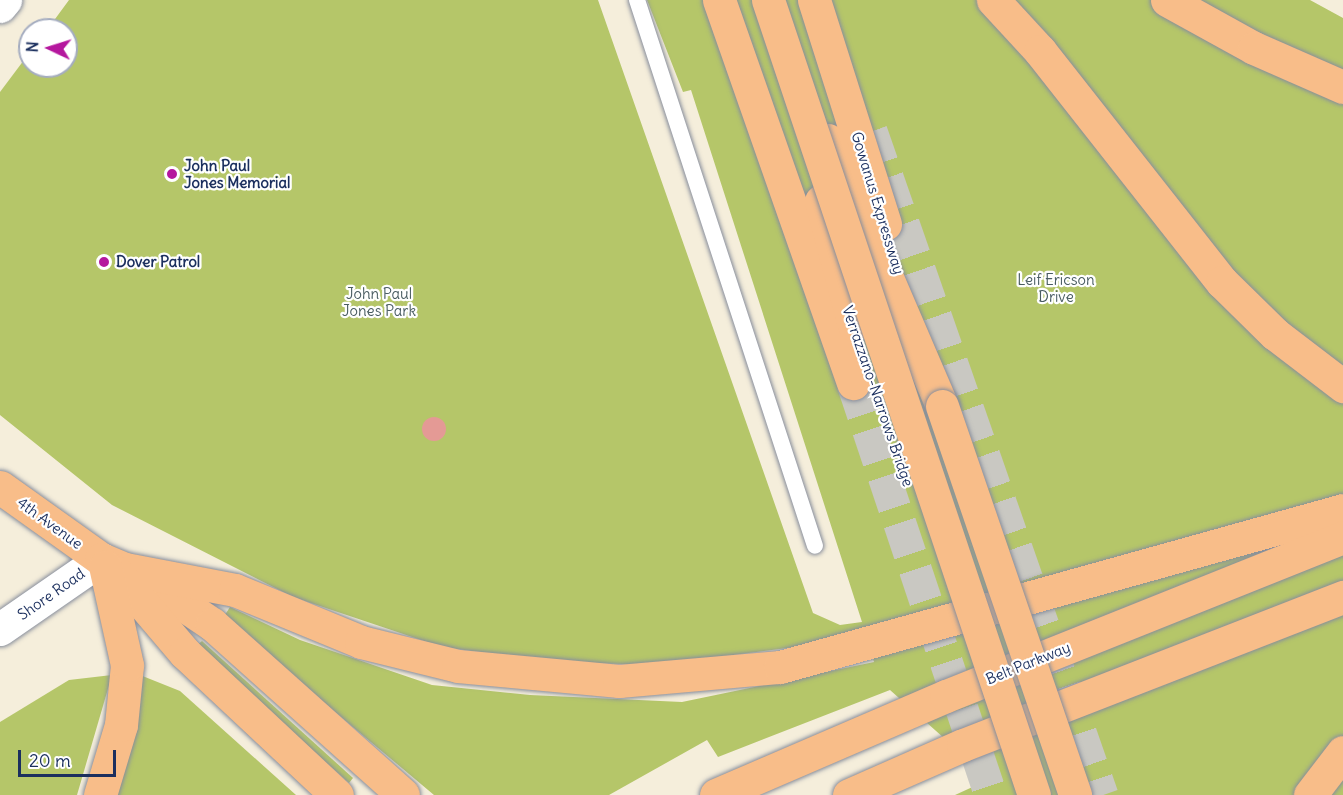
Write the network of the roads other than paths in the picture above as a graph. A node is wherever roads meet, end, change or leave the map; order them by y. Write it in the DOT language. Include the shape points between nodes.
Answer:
graph roads {
  1 [pos="5,0"];
  2 [pos="637,0"];
  3 [pos="719,0"];
  4 [pos="733,0"];
  5 [pos="768,0"];
  6 [pos="814,0"];
  7 [pos="993,0"];
  8 [pos="1167,0"];
  9 [pos="0,6"];
  10 [pos="1343,87"];
  11 [pos="859,341"];
  12 [pos="853,383"];
  13 [pos="1343,386"];
  14 [pos="942,406"];
  15 [pos="0,487"];
  16 [pos="1343,510"];
  17 [pos="1343,537"];
  18 [pos="815,546"];
  19 [pos="113,564"];
  20 [pos="1343,597"];
  21 [pos="0,629"];
  22 [pos="1343,752"];
  23 [pos="100,795"];
  24 [pos="337,795"];
  25 [pos="403,795"];
  26 [pos="716,795"];
  27 [pos="849,795"];
  28 [pos="1016,795"];
  29 [pos="1034,795"];
  30 [pos="1075,795"];
  31 [pos="1310,795"];
  1 -- 9 [label="street"];
  2 -- 18 [label="lane"];
  3 -- 12 [label="main road"];
  4 -- 11 [label="main road, Verrazzano-Narrows Bridge"];
  5 -- 11 [label="main road, bridge"];
  5 -- 14 [label="main road, bridge"];
  5 -- 29 [label="main road, Verrazzano-Narrows Bridge, bridge"];
  6 -- 14 [label="main road, Gowanus Expressway"];
  7 -- 13 [label="main road" via="1040,51 1222,282 1275,334"];
  8 -- 10 [label="main road" via="1254,48"];
  11 -- 28 [label="main road, Verrazzano-Narrows Bridge"];
  14 -- 30 [label="main road, bridge"];
  15 -- 19 [label="main road, 4th Avenue"];
  16 -- 19 [label="main road" via="780,667 619,681 458,666 361,642 235,590"];
  17 -- 26 [label="main road, Belt Parkway" via="946,696"];
  19 -- 21 [label="street, Shore Road"];
  19 -- 23 [label="main road" via="108,572 127,664 121,725"];
  19 -- 24 [label="main road" via="184,653"];
  19 -- 25 [label="main road" via="212,624"];
  20 -- 27 [label="main road" via="963,745"];
  22 -- 31 [label="main road"];
}
